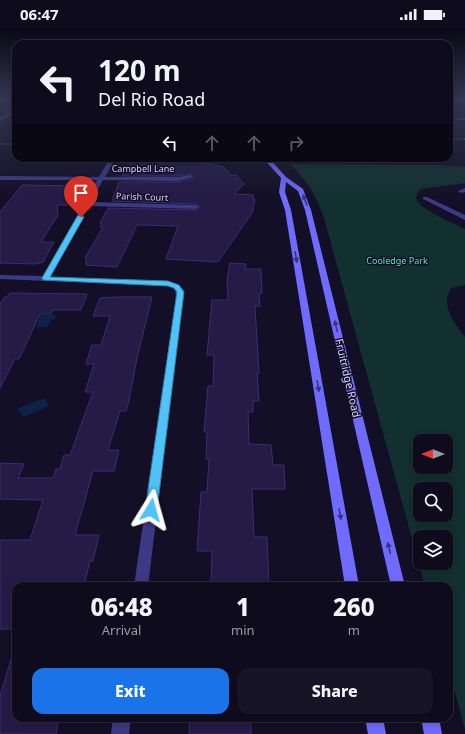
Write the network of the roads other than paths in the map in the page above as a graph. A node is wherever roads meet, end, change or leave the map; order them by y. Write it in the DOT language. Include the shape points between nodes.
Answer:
graph roads {
  1 [pos="110,162"];
  2 [pos="270,162"];
  3 [pos="190,177"];
  4 [pos="0,178"];
  5 [pos="102,178"];
  6 [pos="284,178"];
  7 [pos="425,198"];
  8 [pos="88,204"];
  9 [pos="196,207"];
  10 [pos="465,218"];
  11 [pos="0,277"];
  12 [pos="46,278"];
  13 [pos="142,582"];
  14 [pos="351,582"];
  15 [pos="397,582"];
  16 [pos="122,722"];
  17 [pos="375,722"];
  18 [pos="431,722"];
  19 [pos="120,734"];
  20 [pos="377,734"];
  21 [pos="434,734"];
  1 -- 5 [label="street"];
  2 -- 6 [label="main road, Fruitridge Road"];
  3 -- 5 [label="street, Campbell Lane"];
  4 -- 5 [label="street, Campbell Lane"];
  5 -- 8 [label="street"];
  6 -- 14 [label="main road, one-way" via="282,192 290,218"];
  15 -- 6 [label="main road, Fruitridge Road, one-way" via="308,210 301,190"];
  7 -- 10 [label="street"];
  8 -- 9 [label="street, Parish Court"];
  8 -- 12 [label="street"];
  11 -- 12 [label="street"];
  12 -- 13 [label="street" via="168,284 177,286 180,292"];
  16 -- 19 [label="street"];
  17 -- 20 [label="main road"];
  18 -- 21 [label="main road"];
}
